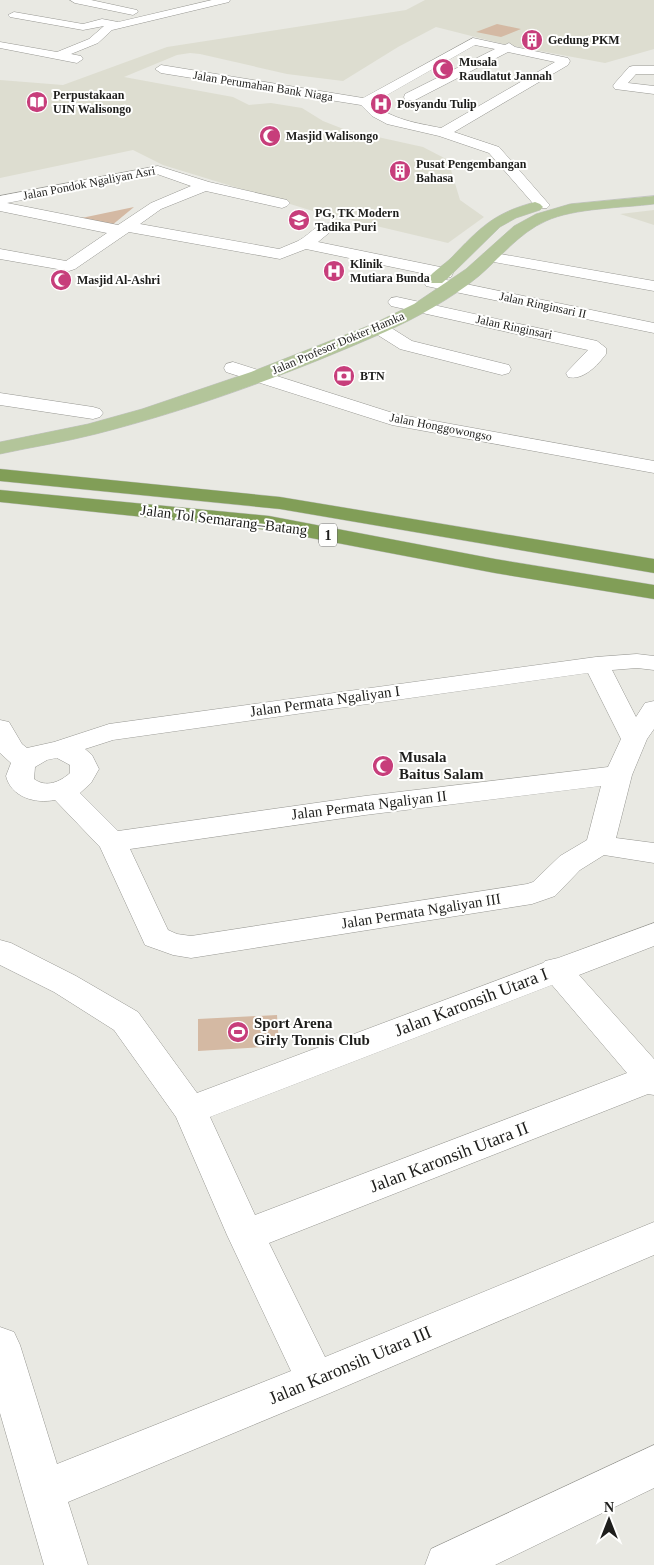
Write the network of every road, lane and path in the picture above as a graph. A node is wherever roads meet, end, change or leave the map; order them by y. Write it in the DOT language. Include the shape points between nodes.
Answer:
graph roads {
  1 [pos="75,0"];
  2 [pos="225,0"];
  3 [pos="166,1"];
  4 [pos="29,6"];
  5 [pos="190,9"];
  6 [pos="157,16"];
  7 [pos="10,20"];
  8 [pos="119,25"];
  9 [pos="96,38"];
  10 [pos="0,45"];
  11 [pos="509,47"];
  12 [pos="59,55"];
  13 [pos="81,60"];
  14 [pos="162,69"];
  15 [pos="654,70"];
  16 [pos="654,90"];
  17 [pos="364,102"];
  18 [pos="377,113"];
  19 [pos="443,133"];
  20 [pos="205,186"];
  21 [pos="654,191"];
  22 [pos="654,200"];
  23 [pos="282,203"];
  24 [pos="1,205"];
  25 [pos="542,205"];
  26 [pos="493,225"];
  27 [pos="328,228"];
  28 [pos="125,229"];
  29 [pos="520,229"];
  30 [pos="305,244"];
  31 [pos="0,254"];
  32 [pos="489,257"];
  33 [pos="444,281"];
  34 [pos="654,286"];
  35 [pos="397,302"];
  36 [pos="420,308"];
  37 [pos="379,328"];
  38 [pos="654,328"];
  39 [pos="233,368"];
  40 [pos="502,369"];
  41 [pos="575,373"];
  42 [pos="258,376"];
  43 [pos="0,399"];
  44 [pos="93,413"];
  45 [pos="1,439"];
  46 [pos="654,467"];
  47 [pos="0,475"];
  48 [pos="0,496"];
  49 [pos="654,566"];
  50 [pos="654,592"];
  51 [pos="654,663"];
  52 [pos="596,664"];
  53 [pos="654,709"];
  54 [pos="0,728"];
  55 [pos="634,739"];
  56 [pos="57,750"];
  57 [pos="618,775"];
  58 [pos="15,776"];
  59 [pos="62,791"];
  60 [pos="112,842"];
  61 [pos="600,844"];
  62 [pos="654,853"];
  63 [pos="654,934"];
  64 [pos="0,950"];
  65 [pos="556,969"];
  66 [pos="653,1079"];
  67 [pos="190,1110"];
  68 [pos="246,1235"];
  69 [pos="654,1238"];
  70 [pos="0,1345"];
  71 [pos="316,1380"];
  72 [pos="654,1466"];
  73 [pos="45,1490"];
  74 [pos="66,1565"];
  75 [pos="447,1565"];
  1 -- 6 [label="street"];
  2 -- 5 [label="street"];
  3 -- 5 [label="street"];
  4 -- 7 [label="street"];
  5 -- 6 [label="street"];
  6 -- 8 [label="street"];
  7 -- 8 [label="street" via="84,27 101,22"];
  7 -- 9 [label="street"];
  8 -- 9 [label="street" via="108,28"];
  9 -- 12 [label="street"];
  10 -- 12 [label="street"];
  11 -- 17 [label="street" via="473,41"];
  11 -- 18 [label="street"];
  11 -- 19 [label="street" via="564,62"];
  12 -- 13 [label="street"];
  14 -- 17 [label="street, Jalan Perumahan Bank Niaga"];
  15 -- 16 [label="street" via="633,70 619,86"];
  17 -- 18 [label="street"];
  18 -- 19 [label="street" via="392,121"];
  19 -- 25 [label="street" via="494,150"];
  20 -- 23 [label="street, Jalan Pondok Ngaliyan Asri"];
  20 -- 24 [label="street, Jalan Pondok Ngaliyan Asri" via="158,170"];
  20 -- 28 [label="street" via="156,206"];
  21 -- 25 [label="main road, Jalan Profesor Dokter Hamka"];
  22 -- 29 [label="main road, Jalan Profesor Dokter Hamka" via="570,209 541,217"];
  24 -- 28 [label="street, Jalan Pondok Ngaliyan Asri"];
  25 -- 26 [label="main road, Jalan Profesor Dokter Hamka"];
  26 -- 29 [label="main road"];
  26 -- 33 [label="main road, Jalan Profesor Dokter Hamka"];
  27 -- 30 [label="street, Jalan Pondok Ngaliyan Asri"];
  28 -- 30 [label="street, Jalan Pondok Ngaliyan Asri" via="276,254 284,254"];
  28 -- 31 [label="street" via="69,266"];
  29 -- 32 [label="main road, Jalan Profesor Dokter Hamka"];
  30 -- 33 [label="street"];
  32 -- 33 [label="main road, Jalan Profesor Dokter Hamka" via="472,273"];
  32 -- 34 [label="street"];
  33 -- 35 [label="main road, Jalan Profesor Dokter Hamka"];
  33 -- 36 [label="main road, Jalan Profesor Dokter Hamka"];
  33 -- 38 [label="street, Jalan Ringinsari II"];
  35 -- 36 [label="street, Jalan Ringinsari"];
  35 -- 39 [label="main road, Jalan Profesor Dokter Hamka" via="359,320"];
  36 -- 37 [label="main road, Jalan Profesor Dokter Hamka"];
  36 -- 41 [label="street, Jalan Ringinsari" via="542,333 597,348 597,354"];
  37 -- 40 [label="street" via="406,345"];
  37 -- 42 [label="main road, Jalan Profesor Dokter Hamka"];
  39 -- 42 [label="street, Jalan Honggowongso"];
  39 -- 44 [label="main road, Jalan Profesor Dokter Hamka"];
  42 -- 45 [label="main road, Jalan Profesor Dokter Hamka" via="91,429"];
  42 -- 46 [label="street, Jalan Honggowongso" via="392,419"];
  43 -- 44 [label="street"];
  44 -- 45 [label="main road, Jalan Profesor Dokter Hamka"];
  47 -- 49 [label="highway, Jalan Tol Semarang–Batang / 1" via="280,503"];
  48 -- 50 [label="highway, Jalan Tol Semarang–Batang / 1" via="269,524"];
  51 -- 52 [label="street, Jalan Permata Ngaliyan I"];
  52 -- 55 [label="street"];
  52 -- 56 [label="street, Jalan Permata Ngaliyan I" via="109,732"];
  53 -- 55 [label="street"];
  54 -- 58 [label="street" via="11,749"];
  55 -- 57 [label="street"];
  56 -- 58 [label="street, Jalan Permata Ngaliyan I" via="39,753"];
  56 -- 59 [label="street" via="77,755 86,767 80,781"];
  57 -- 60 [label="street, Jalan Permata Ngaliyan II" via="293,814"];
  57 -- 61 [label="street"];
  58 -- 59 [label="street" via="32,790"];
  59 -- 60 [label="street"];
  60 -- 61 [label="street, Jalan Permata Ngaliyan III" via="156,937 166,943 191,947 532,894 544,889 570,863"];
  61 -- 62 [label="street"];
  63 -- 65 [label="street, Jalan Karonsih Utara I"];
  64 -- 67 [label="street" via="66,984 126,1021"];
  65 -- 66 [label="street"];
  65 -- 67 [label="street, Jalan Karonsih Utara I"];
  66 -- 68 [label="street, Jalan Karonsih Utara II"];
  67 -- 68 [label="street"];
  68 -- 71 [label="street"];
  69 -- 71 [label="street, Jalan Karonsih Utara III"];
  70 -- 73 [label="street"];
  71 -- 73 [label="street, Jalan Karonsih Utara III"];
  72 -- 75 [label="street"];
  73 -- 74 [label="street"];
}
